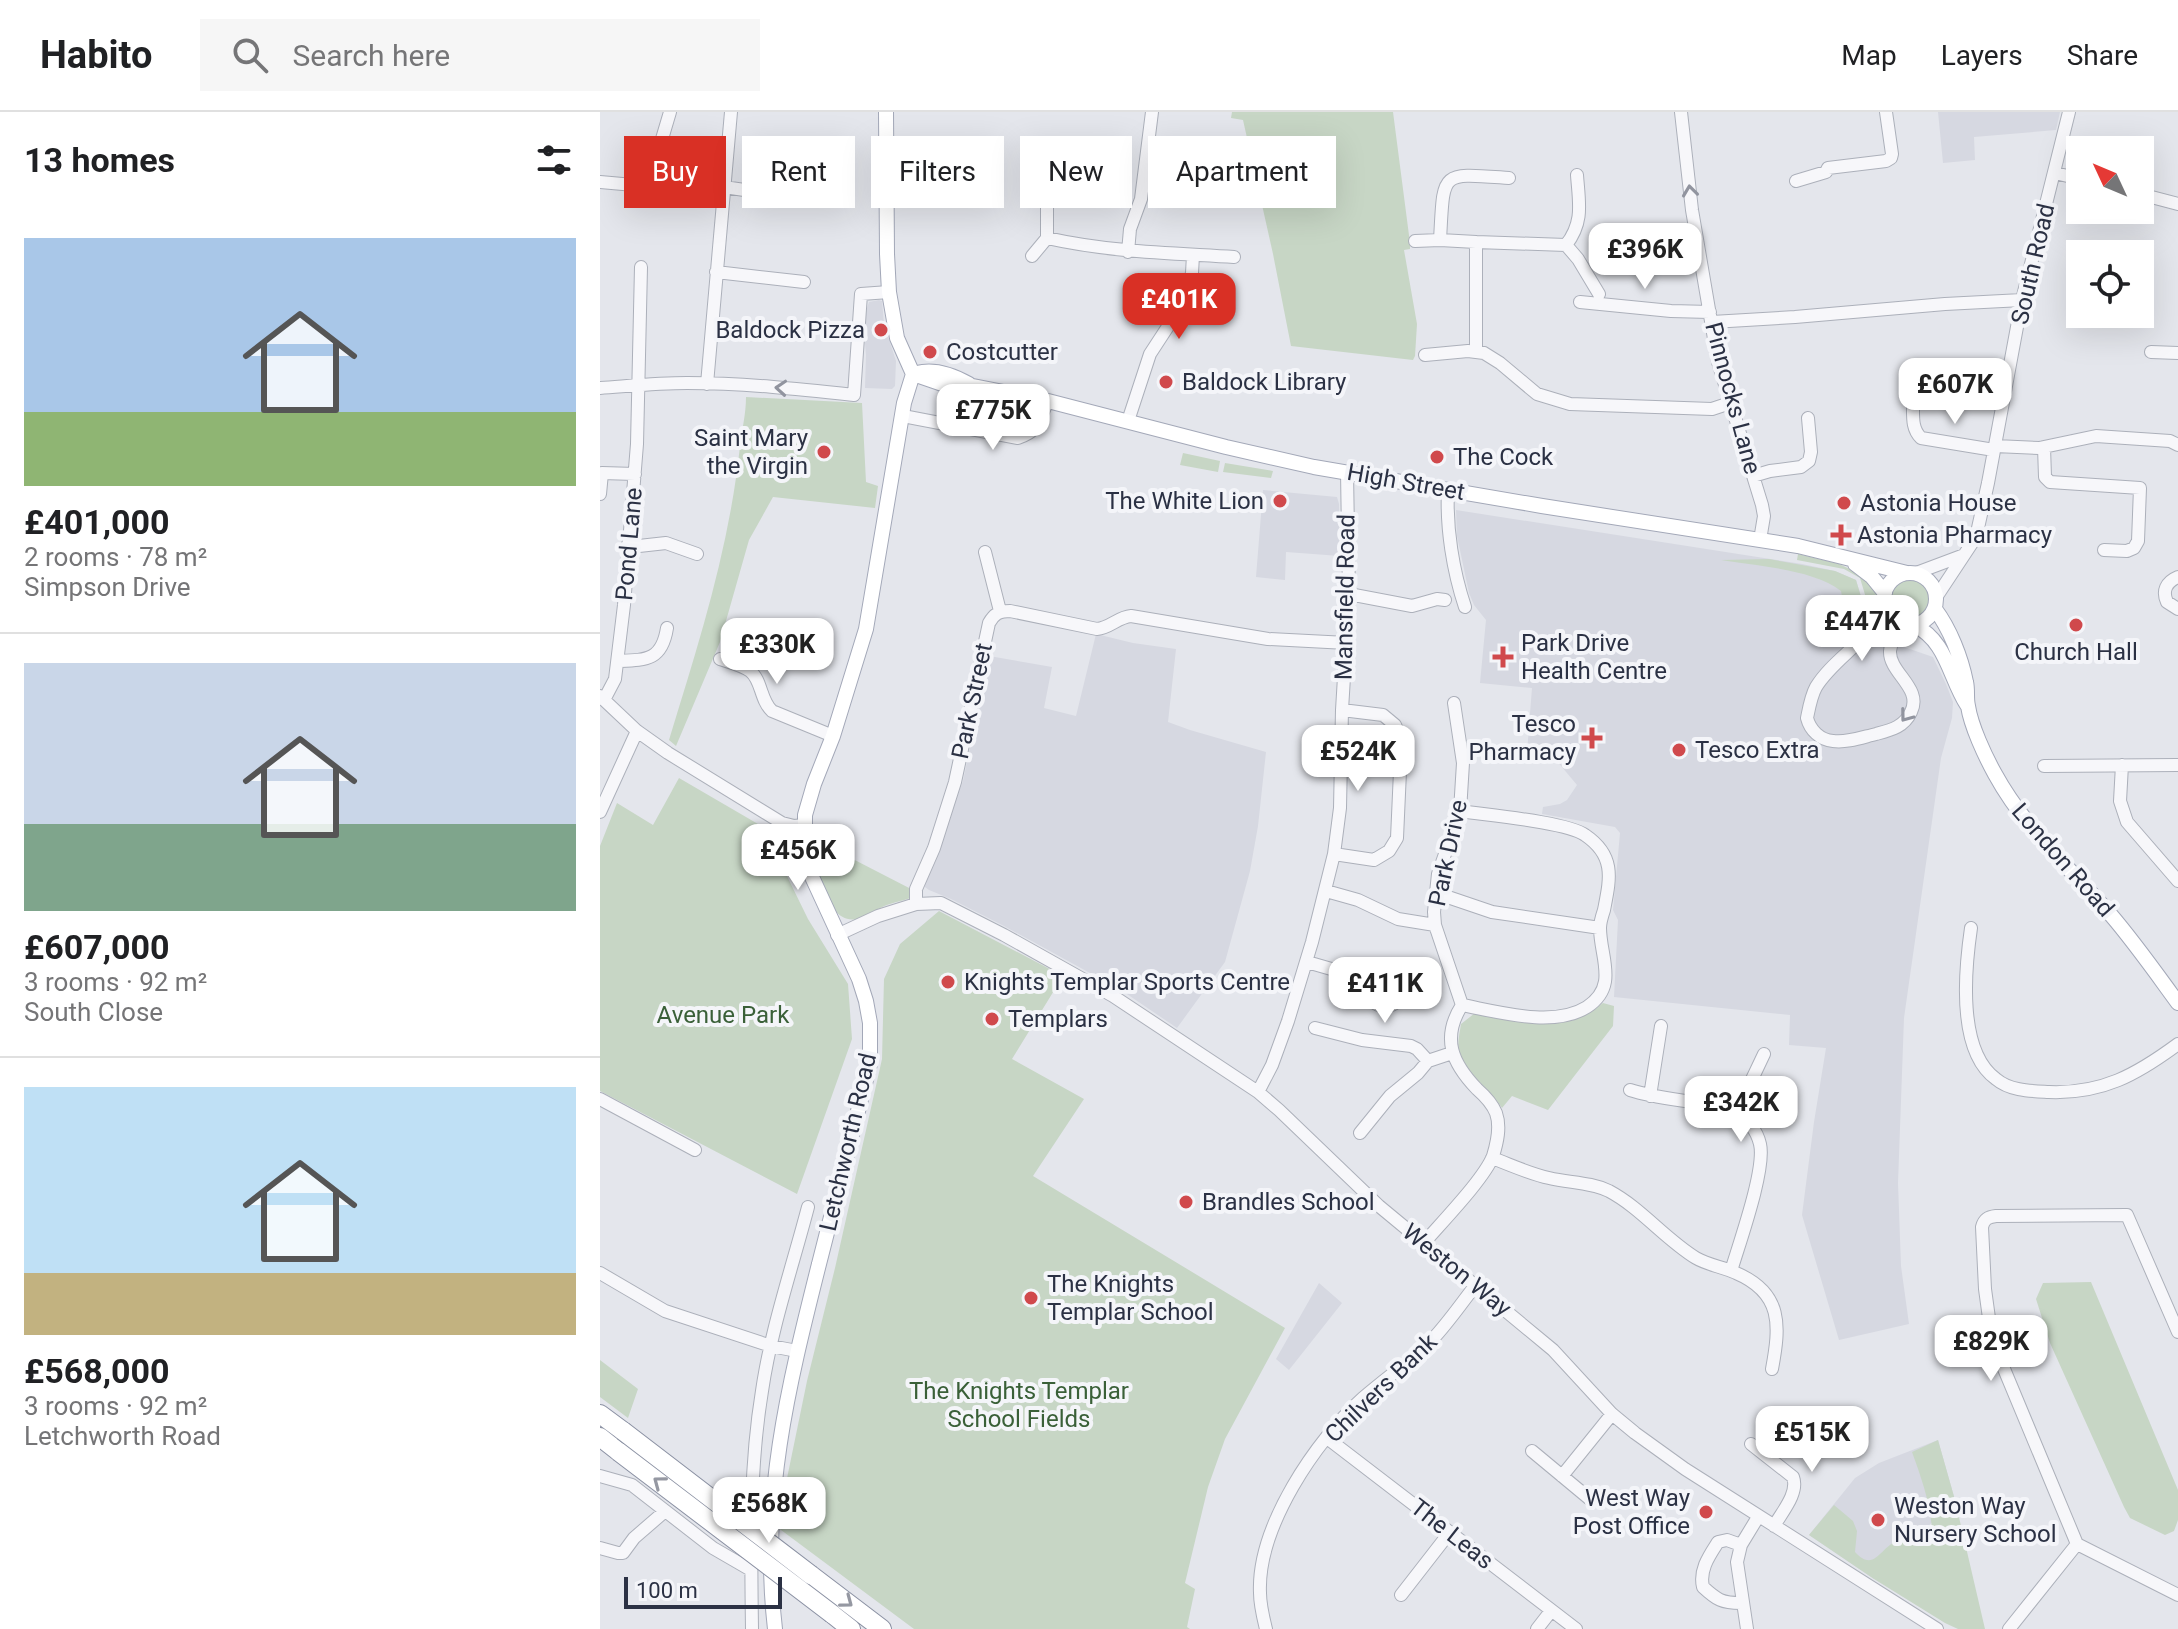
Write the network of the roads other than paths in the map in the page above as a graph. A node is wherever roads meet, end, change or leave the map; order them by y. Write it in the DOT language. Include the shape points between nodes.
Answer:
graph roads {
  1 [pos="670,112"];
  2 [pos="731,112"];
  3 [pos="886,112"];
  4 [pos="1152,112"];
  5 [pos="1681,112"];
  6 [pos="1886,112"];
  7 [pos="2069,112"];
  8 [pos="663,136"];
  9 [pos="726,168"];
  10 [pos="2055,173"];
  11 [pos="1577,175"];
  12 [pos="2066,176"];
  13 [pos="1509,178"];
  14 [pos="1796,181"];
  15 [pos="600,182"];
  16 [pos="624,184"];
  17 [pos="2154,198"];
  18 [pos="2178,204"];
  19 [pos="722,208"];
  20 [pos="1047,208"];
  21 [pos="1047,238"];
  22 [pos="1440,240"];
  23 [pos="1415,241"];
  24 [pos="1476,242"];
  25 [pos="1566,245"];
  26 [pos="1128,252"];
  27 [pos="1193,255"];
  28 [pos="1032,256"];
  29 [pos="1234,257"];
  30 [pos="641,267"];
  31 [pos="716,272"];
  32 [pos="804,282"];
  33 [pos="889,292"];
  34 [pos="1599,294"];
  35 [pos="2022,300"];
  36 [pos="1580,302"];
  37 [pos="1711,317"];
  38 [pos="1476,351"];
  39 [pos="2151,352"];
  40 [pos="2178,353"];
  41 [pos="1425,355"];
  42 [pos="913,374"];
  43 [pos="707,384"];
  44 [pos="639,386"];
  45 [pos="600,388"];
  46 [pos="1048,401"];
  47 [pos="1730,403"];
  48 [pos="1913,405"];
  49 [pos="903,416"];
  50 [pos="1808,418"];
  51 [pos="1128,421"];
  52 [pos="2178,445"];
  53 [pos="2044,447"];
  54 [pos="1995,448"];
  55 [pos="1347,472"];
  56 [pos="2141,473"];
  57 [pos="635,474"];
  58 [pos="1753,476"];
  59 [pos="2140,488"];
  60 [pos="1448,490"];
  61 [pos="600,494"];
  62 [pos="1760,540"];
  63 [pos="628,544"];
  64 [pos="2104,550"];
  65 [pos="985,552"];
  66 [pos="697,554"];
  67 [pos="1964,555"];
  68 [pos="1844,557"];
  69 [pos="1911,573"];
  70 [pos="2178,577"];
  71 [pos="1349,594"];
  72 [pos="1884,598"];
  73 [pos="1445,600"];
  74 [pos="1936,603"];
  75 [pos="1465,607"];
  76 [pos="2178,609"];
  77 [pos="1000,611"];
  78 [pos="1910,625"];
  79 [pos="667,628"];
  80 [pos="1347,643"];
  81 [pos="720,659"];
  82 [pos="619,661"];
  83 [pos="602,698"];
  84 [pos="1454,703"];
  85 [pos="1968,706"];
  86 [pos="1342,710"];
  87 [pos="637,731"];
  88 [pos="833,736"];
  89 [pos="2122,765"];
  90 [pos="2178,765"];
  91 [pos="2044,766"];
  92 [pos="1460,811"];
  93 [pos="600,812"];
  94 [pos="805,825"];
  95 [pos="1334,854"];
  96 [pos="2178,881"];
  97 [pos="1326,891"];
  98 [pos="1436,893"];
  99 [pos="916,904"];
  100 [pos="1435,925"];
  101 [pos="1600,928"];
  102 [pos="1971,928"];
  103 [pos="837,935"];
  104 [pos="1307,962"];
  105 [pos="1366,979"];
  106 [pos="2178,1003"];
  107 [pos="1462,1005"];
  108 [pos="1661,1026"];
  109 [pos="1315,1028"];
  110 [pos="2178,1044"];
  111 [pos="1452,1053"];
  112 [pos="1764,1054"];
  113 [pos="1428,1061"];
  114 [pos="1630,1090"];
  115 [pos="1258,1092"];
  116 [pos="1650,1096"];
  117 [pos="600,1099"];
  118 [pos="1736,1113"];
  119 [pos="1360,1133"];
  120 [pos="695,1150"];
  121 [pos="1492,1158"];
  122 [pos="808,1207"];
  123 [pos="1423,1244"];
  124 [pos="1731,1271"];
  125 [pos="600,1273"];
  126 [pos="1475,1286"];
  127 [pos="2178,1332"];
  128 [pos="771,1346"];
  129 [pos="797,1351"];
  130 [pos="1772,1369"];
  131 [pos="600,1414"];
  132 [pos="1612,1414"];
  133 [pos="600,1437"];
  134 [pos="1327,1438"];
  135 [pos="1751,1444"];
  136 [pos="1532,1451"];
  137 [pos="600,1476"];
  138 [pos="1562,1476"];
  139 [pos="1591,1500"];
  140 [pos="664,1512"];
  141 [pos="1758,1517"];
  142 [pos="1774,1526"];
  143 [pos="1450,1532"];
  144 [pos="2077,1544"];
  145 [pos="1741,1545"];
  146 [pos="600,1548"];
  147 [pos="751,1570"];
  148 [pos="1401,1595"];
  149 [pos="2178,1595"];
  150 [pos="1741,1603"];
  151 [pos="1551,1611"];
  152 [pos="1917,1616"];
  153 [pos="752,1629"];
  154 [pos="775,1629"];
  155 [pos="851,1629"];
  156 [pos="882,1629"];
  157 [pos="1266,1629"];
  158 [pos="1537,1629"];
  159 [pos="1576,1629"];
  160 [pos="1747,1629"];
  161 [pos="1907,1629"];
  162 [pos="1937,1629"];
  163 [pos="2009,1629"];
  1 -- 8 [label="street"];
  2 -- 9 [label="street"];
  3 -- 33 [label="main road"];
  4 -- 26 [label="street"];
  37 -- 5 [label="street, Pinnocks Lane, one-way"];
  6 -- 14 [label="street" via="1891,158 1828,168"];
  7 -- 10 [label="street, South Road"];
  10 -- 12 [label="street"];
  10 -- 35 [label="street, South Road"];
  11 -- 25 [label="street" via="1579,219"];
  13 -- 22 [label="street" via="1450,179 1443,191"];
  15 -- 16 [label="street"];
  17 -- 18 [label="street"];
  19 -- 31 [label="street"];
  20 -- 21 [label="street"];
  21 -- 26 [label="street"];
  21 -- 28 [label="street"];
  22 -- 23 [label="street"];
  22 -- 24 [label="street"];
  24 -- 25 [label="street"];
  24 -- 38 [label="street"];
  25 -- 34 [label="street"];
  26 -- 27 [label="street"];
  27 -- 29 [label="street"];
  27 -- 51 [label="street" via="1182,305 1145,365"];
  30 -- 44 [label="street, Pond Lane"];
  31 -- 32 [label="street"];
  31 -- 43 [label="street"];
  33 -- 42 [label="main road" via="897,338"];
  33 -- 43 [label="street, one-way" via="861,294 854,395"];
  35 -- 37 [label="street" via="1795,317"];
  35 -- 54 [label="street, South Road"];
  36 -- 37 [label="street"];
  37 -- 47 [label="street, Pinnocks Lane"];
  38 -- 41 [label="street"];
  38 -- 47 [label="street" via="1495,359 1537,394 1570,404 1712,409"];
  39 -- 40 [label="street"];
  42 -- 46 [label="main road, High Street" via="942,384"];
  42 -- 49 [label="main road, Letchworth Road"];
  43 -- 44 [label="street"];
  44 -- 45 [label="street"];
  44 -- 57 [label="street, Pond Lane"];
  46 -- 49 [label="street" via="1032,433 1018,438"];
  46 -- 51 [label="main road, High Street"];
  47 -- 58 [label="street, Pinnocks Lane"];
  48 -- 54 [label="street" via="1913,424 1921,438"];
  49 -- 88 [label="main road, Letchworth Road" via="866,629"];
  50 -- 58 [label="street" via="1809,461"];
  51 -- 55 [label="main road, High Street"];
  52 -- 53 [label="street" via="2096,436"];
  53 -- 54 [label="street"];
  53 -- 59 [label="street" via="2045,477 2050,482"];
  54 -- 67 [label="street, South Road" via="1976,537"];
  55 -- 60 [label="main road, High Street"];
  55 -- 71 [label="street, Mansfield Road"];
  56 -- 59 [label="street"];
  57 -- 61 [label="street" via="602,473"];
  57 -- 63 [label="street, Pond Lane"];
  58 -- 62 [label="street, Pinnocks Lane" via="1764,516"];
  59 -- 64 [label="street" via="2134,548"];
  60 -- 62 [label="main road, High Street"];
  60 -- 75 [label="street" via="1451,542"];
  62 -- 68 [label="main road, High Street"];
  63 -- 66 [label="street" via="666,543"];
  63 -- 82 [label="street, Pond Lane"];
  65 -- 77 [label="street"];
  67 -- 69 [label="street"];
  67 -- 74 [label="street, South Road"];
  68 -- 69 [label="main road, High Street"];
  68 -- 72 [label="main road, High Street" via="1865,570"];
  69 -- 72 [label="main road" via="1889,583"];
  69 -- 74 [label="main road" via="1933,585"];
  70 -- 76 [label="street" via="2165,591 2167,602"];
  71 -- 73 [label="street" via="1412,606"];
  71 -- 80 [label="street, Mansfield Road"];
  72 -- 78 [label="main road" via="1891,618"];
  78 -- 72 [label="street, one-way" via="1895,636 1890,648 1914,704 1903,723 1834,742 1813,731 1807,718 1816,687 1875,625"];
  74 -- 78 [label="main road" via="1922,623"];
  74 -- 85 [label="main road, London Road" via="1967,682"];
  77 -- 80 [label="street, Park Street" via="1097,629 1131,616 1268,639"];
  77 -- 99 [label="street, Park Street" via="989,623 955,782 916,889"];
  78 -- 85 [label="main road, London Road" via="1934,639"];
  79 -- 82 [label="street" via="657,653"];
  80 -- 86 [label="street, Mansfield Road"];
  81 -- 88 [label="street" via="754,675 772,711"];
  82 -- 83 [label="street, Pond Lane"];
  83 -- 87 [label="street"];
  84 -- 92 [label="street, Park Drive" via="1463,763"];
  85 -- 106 [label="main road, London Road" via="1993,771 2011,801 2111,915"];
  86 -- 95 [label="street, Mansfield Road"];
  86 -- 95 [label="street" via="1383,715 1395,725 1401,749 1398,830 1393,845 1374,860"];
  87 -- 93 [label="street"];
  87 -- 94 [label="street" via="775,819"];
  88 -- 94 [label="main road, Letchworth Road"];
  89 -- 90 [label="street"];
  89 -- 91 [label="street"];
  89 -- 96 [label="street" via="2120,801 2127,822"];
  92 -- 98 [label="street, Park Drive"];
  92 -- 101 [label="street" via="1568,828 1596,843 1606,856 1609,874"];
  94 -- 103 [label="main road, Letchworth Road" via="812,877"];
  95 -- 97 [label="street, Mansfield Road"];
  97 -- 100 [label="street" via="1398,919"];
  97 -- 104 [label="street, Mansfield Road"];
  98 -- 100 [label="street, Park Drive"];
  98 -- 101 [label="street" via="1492,912"];
  99 -- 103 [label="street, Weston Way"];
  99 -- 115 [label="street, Weston Way" via="941,903 1004,935 1113,996"];
  100 -- 107 [label="street, Park Drive"];
  101 -- 107 [label="street" via="1606,977 1600,995 1587,1007 1563,1017"];
  102 -- 110 [label="street" via="1965,974 1971,1037 1997,1081 2027,1090 2088,1090 2124,1079"];
  103 -- 129 [label="main road, Letchworth Road" via="866,1001 870,1064"];
  104 -- 105 [label="street"];
  104 -- 115 [label="street, Mansfield Road"];
  107 -- 111 [label="street" via="1454,1023"];
  108 -- 116 [label="street"];
  109 -- 113 [label="street" via="1411,1046"];
  111 -- 113 [label="street"];
  111 -- 121 [label="street" via="1496,1112 1499,1131"];
  112 -- 118 [label="street"];
  113 -- 119 [label="street"];
  114 -- 116 [label="street"];
  115 -- 123 [label="street, Weston Way"];
  116 -- 118 [label="street"];
  117 -- 120 [label="street"];
  118 -- 124 [label="street" via="1756,1134 1761,1158"];
  121 -- 123 [label="street"];
  121 -- 124 [label="street" via="1532,1174 1611,1192 1698,1259"];
  122 -- 128 [label="street, Letchworth Road"];
  123 -- 126 [label="street, Weston Way"];
  124 -- 130 [label="street" via="1759,1287 1775,1308 1778,1337"];
  125 -- 128 [label="street" via="665,1311"];
  126 -- 132 [label="street, Weston Way" via="1553,1350"];
  126 -- 134 [label="street, Chilvers Bank" via="1430,1342 1364,1398"];
  127 -- 144 [label="street" via="2127,1215 1986,1219 1985,1289 1992,1340"];
  128 -- 129 [label="street"];
  128 -- 147 [label="street, Letchworth Road" via="754,1456"];
  129 -- 154 [label="main road, Letchworth Road" via="772,1506"];
  131 -- 156 [label="highway, one-way, bridge"];
  132 -- 138 [label="street"];
  132 -- 141 [label="street, Weston Way" via="1656,1450"];
  155 -- 133 [label="highway, one-way, bridge"];
  134 -- 143 [label="street, The Leas"];
  134 -- 157 [label="street, Chilvers Bank" via="1291,1489 1266,1548 1260,1591"];
  135 -- 142 [label="street" via="1795,1481"];
  136 -- 138 [label="street"];
  137 -- 140 [label="street" via="632,1485"];
  138 -- 139 [label="street"];
  140 -- 146 [label="street" via="623,1553"];
  140 -- 147 [label="street"];
  141 -- 142 [label="street, Weston Way"];
  141 -- 145 [label="street"];
  142 -- 152 [label="street, Weston Way"];
  143 -- 148 [label="street"];
  143 -- 151 [label="street, The Leas"];
  144 -- 149 [label="street"];
  144 -- 163 [label="street"];
  145 -- 150 [label="street"];
  145 -- 150 [label="street" via="1718,1542 1701,1576 1703,1587 1718,1600"];
  147 -- 153 [label="street, Letchworth Road"];
  150 -- 160 [label="street"];
  151 -- 158 [label="street"];
  151 -- 159 [label="street, The Leas"];
  152 -- 161 [label="street"];
  152 -- 162 [label="street, Weston Way"];
}
